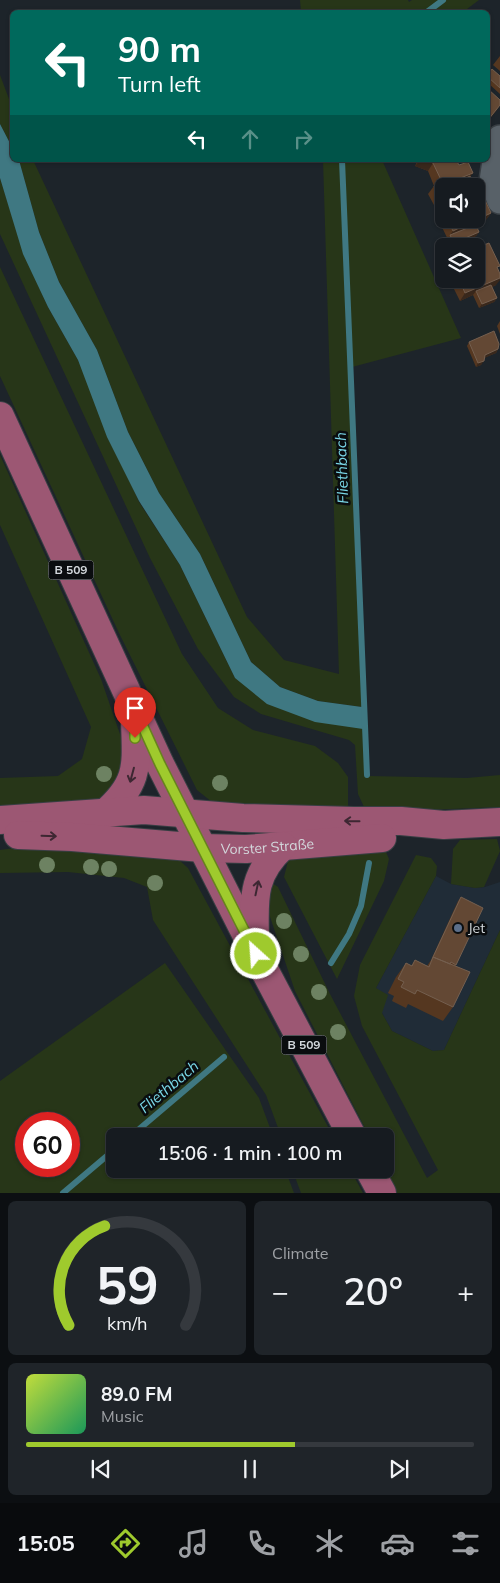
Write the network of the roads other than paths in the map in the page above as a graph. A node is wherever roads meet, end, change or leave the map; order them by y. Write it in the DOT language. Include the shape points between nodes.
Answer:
graph roads {
  1 [pos="500,138"];
  2 [pos="500,201"];
  3 [pos="0,416"];
  4 [pos="135,709"];
  5 [pos="185,813"];
  6 [pos="104,814"];
  7 [pos="0,820"];
  8 [pos="500,822"];
  9 [pos="444,825"];
  10 [pos="0,834"];
  11 [pos="283,846"];
  12 [pos="202,848"];
  13 [pos="256,954"];
  14 [pos="348,1128"];
  15 [pos="374,1178"];
  16 [pos="382,1193"];
  1 -- 2 [label="street" via="492,181"];
  3 -- 4 [label="main road, B 509"];
  4 -- 5 [label="main road, B 509"];
  4 -- 6 [label="main road, one-way" via="133,778 119,801"];
  5 -- 6 [label="main road, Vorster Straße" via="144,810"];
  9 -- 5 [label="main road, Vorster Straße, one-way"];
  5 -- 12 [label="main road, B 509"];
  6 -- 7 [label="main road, Vorster Straße"];
  8 -- 9 [label="main road, Vorster Straße"];
  9 -- 11 [label="main road, Vorster Straße" via="402,836"];
  10 -- 12 [label="main road, Vorster Straße, one-way" via="72,836"];
  11 -- 12 [label="main road, Vorster Straße"];
  13 -- 11 [label="main road, one-way" via="256,887 267,862"];
  12 -- 13 [label="main road, B 509"];
  13 -- 14 [label="main road, B 509"];
  15 -- 16 [label="main road"];
}
